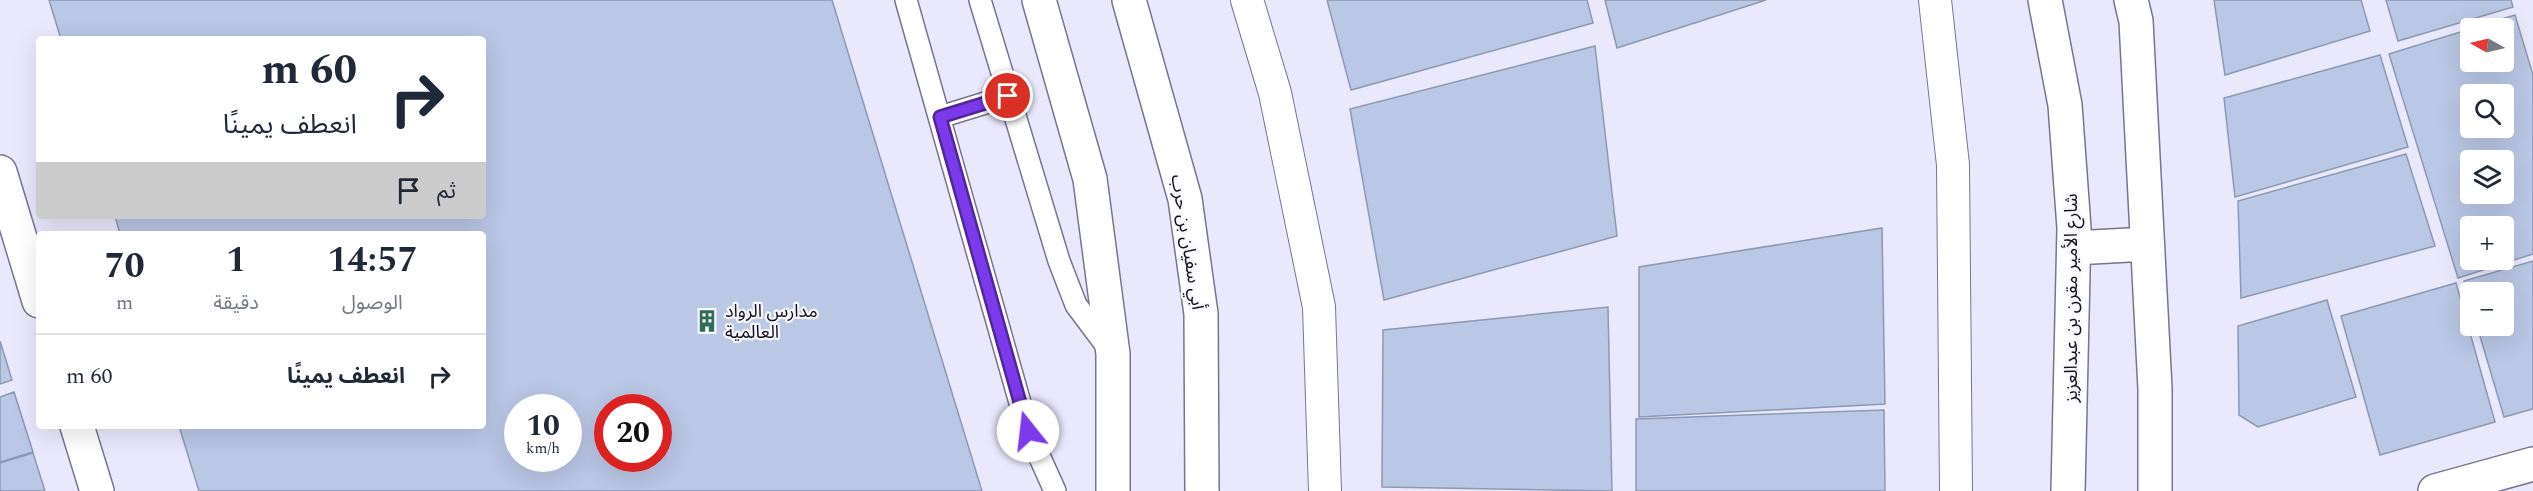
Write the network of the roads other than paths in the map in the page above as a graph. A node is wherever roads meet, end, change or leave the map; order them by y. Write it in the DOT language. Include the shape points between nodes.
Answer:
graph roads {
  1 [pos="906,0"];
  2 [pos="980,0"];
  3 [pos="1039,0"];
  4 [pos="1129,0"];
  5 [pos="1247,0"];
  6 [pos="1935,0"];
  7 [pos="2044,0"];
  8 [pos="2131,0"];
  9 [pos="1008,96"];
  10 [pos="940,117"];
  11 [pos="0,172"];
  12 [pos="2147,244"];
  13 [pos="2074,248"];
  14 [pos="36,291"];
  15 [pos="1113,354"];
  16 [pos="78,429"];
  17 [pos="2533,464"];
  18 [pos="97,491"];
  19 [pos="1055,491"];
  20 [pos="1113,491"];
  21 [pos="1202,491"];
  22 [pos="1325,491"];
  23 [pos="1956,491"];
  24 [pos="2068,491"];
  25 [pos="2155,491"];
  26 [pos="2435,491"];
  1 -- 10 [label="lane"];
  2 -- 9 [label="lane"];
  3 -- 15 [label="street" via="1090,179"];
  4 -- 21 [label="street, أبي سفيان بن حرب" via="1185,199 1200,314"];
  5 -- 22 [label="street" via="1275,93 1319,307"];
  6 -- 23 [label="street" via="1953,165"];
  7 -- 13 [label="street, شارع الأمير مقرن بن عبدالعزيز" via="2065,105"];
  8 -- 12 [label="street" via="2136,21"];
  9 -- 10 [label="lane"];
  9 -- 15 [label="lane" via="1076,305"];
  10 -- 19 [label="lane" via="1028,431"];
  11 -- 14 [label="street"];
  12 -- 13 [label="street"];
  12 -- 25 [label="street" via="2155,389"];
  13 -- 24 [label="street, شارع الأمير مقرن بن عبدالعزيز"];
  15 -- 20 [label="street"];
  16 -- 18 [label="street"];
  17 -- 26 [label="street"];
}
